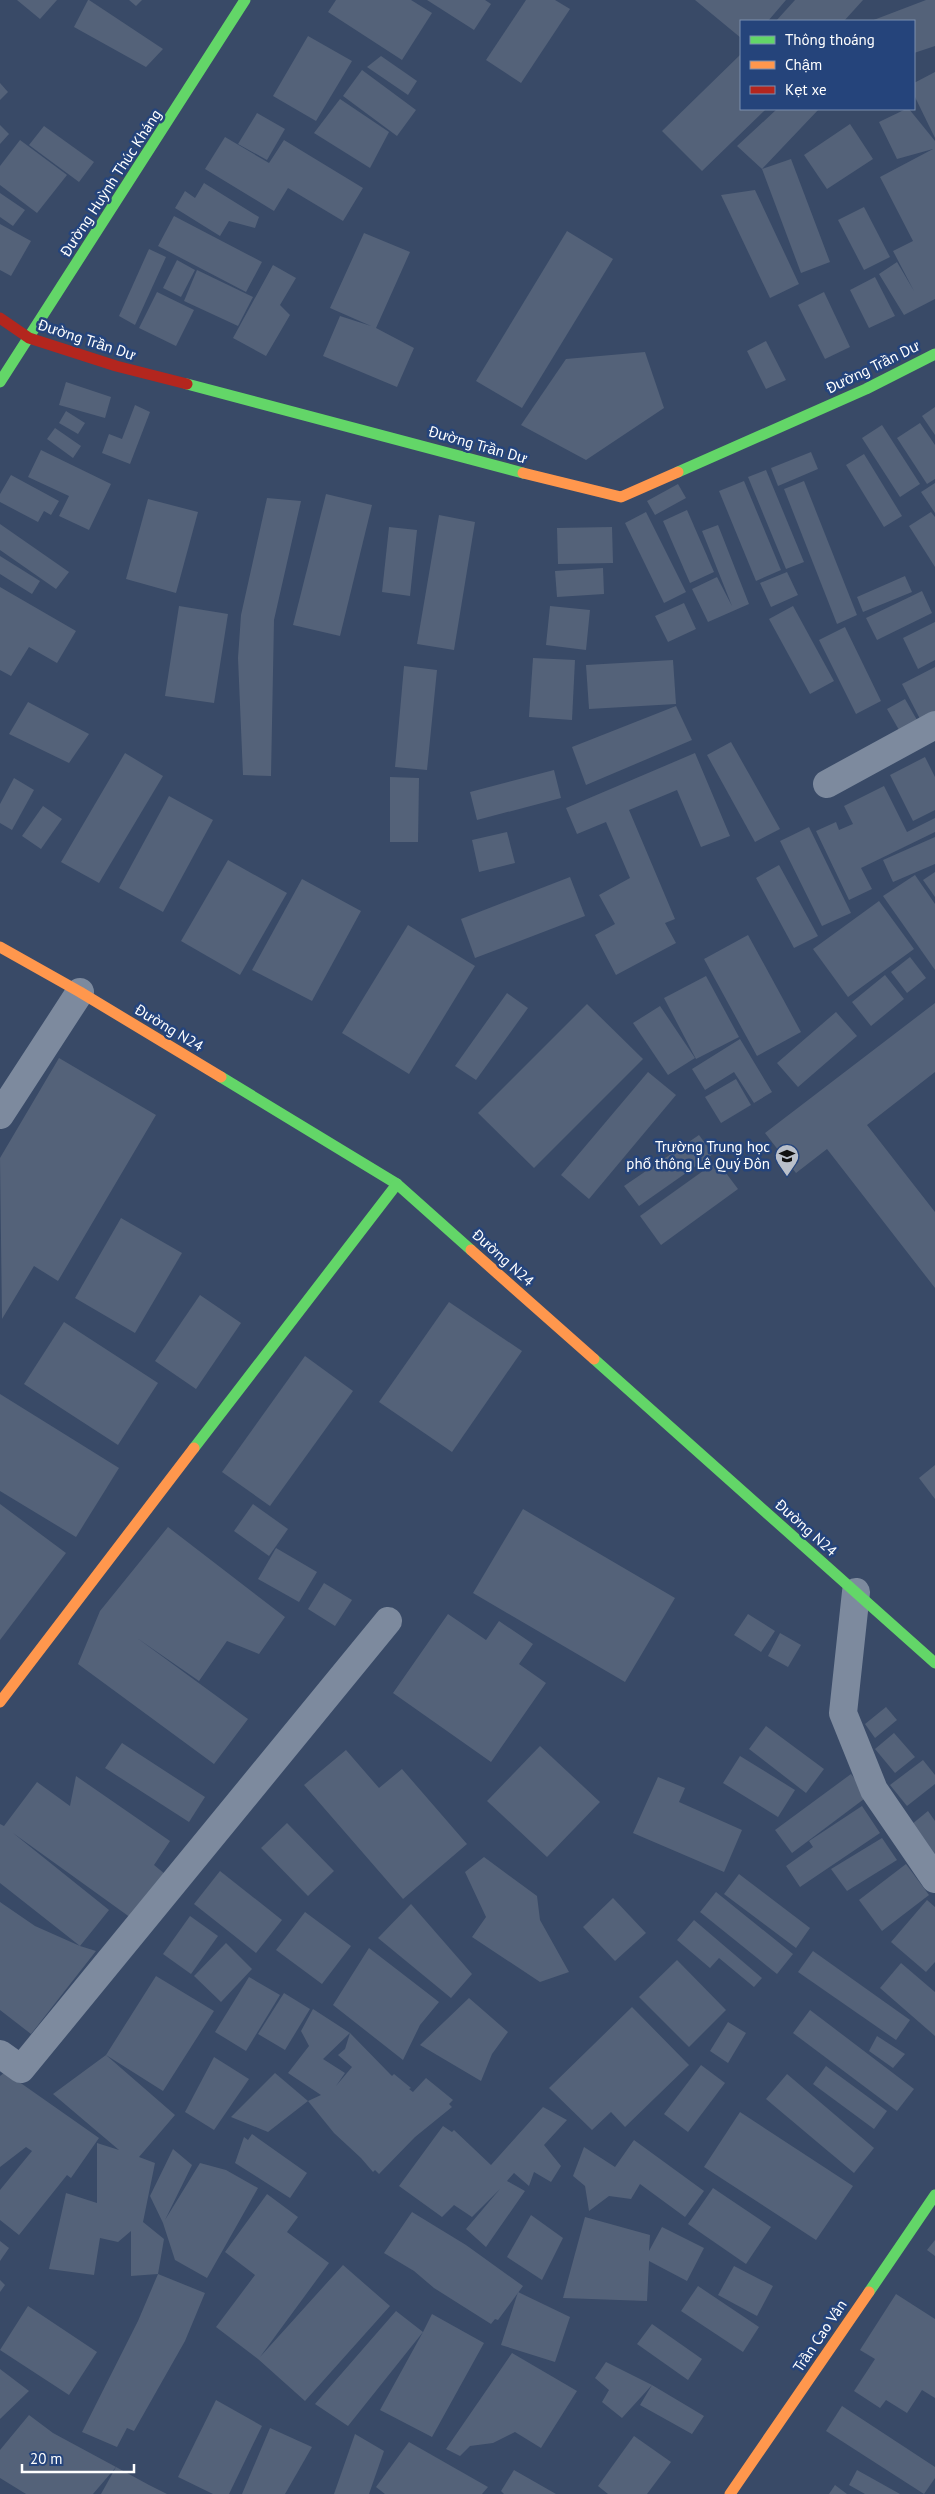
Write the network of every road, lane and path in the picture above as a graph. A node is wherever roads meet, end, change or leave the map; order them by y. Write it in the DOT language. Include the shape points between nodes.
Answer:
graph roads {
  1 [pos="245,0"];
  2 [pos="0,318"];
  3 [pos="29,338"];
  4 [pos="935,354"];
  5 [pos="0,382"];
  6 [pos="935,725"];
  7 [pos="827,784"];
  8 [pos="0,948"];
  9 [pos="80,992"];
  10 [pos="0,1115"];
  11 [pos="397,1184"];
  12 [pos="856,1592"];
  13 [pos="388,1621"];
  14 [pos="935,1663"];
  15 [pos="0,1702"];
  16 [pos="935,1879"];
  17 [pos="0,2054"];
  18 [pos="935,2194"];
  19 [pos="730,2494"];
  1 -- 3 [label="street, Đường Huỳnh Thúc Kháng"];
  2 -- 3 [label="street, Đường Trần Dư"];
  3 -- 4 [label="street, Đường Trần Dư" via="116,366 620,497 866,389"];
  3 -- 5 [label="street, Đường Huỳnh Thúc Kháng"];
  6 -- 7 [label="street"];
  8 -- 9 [label="street, Đường N24"];
  9 -- 10 [label="street"];
  9 -- 11 [label="street, Đường N24"];
  11 -- 12 [label="street, Đường N24"];
  11 -- 15 [label="street"];
  12 -- 14 [label="street, Đường N24"];
  12 -- 16 [label="street" via="844,1713 874,1790"];
  13 -- 17 [label="street" via="21,2070"];
  18 -- 19 [label="street, Trần Cao Vân"];
}
